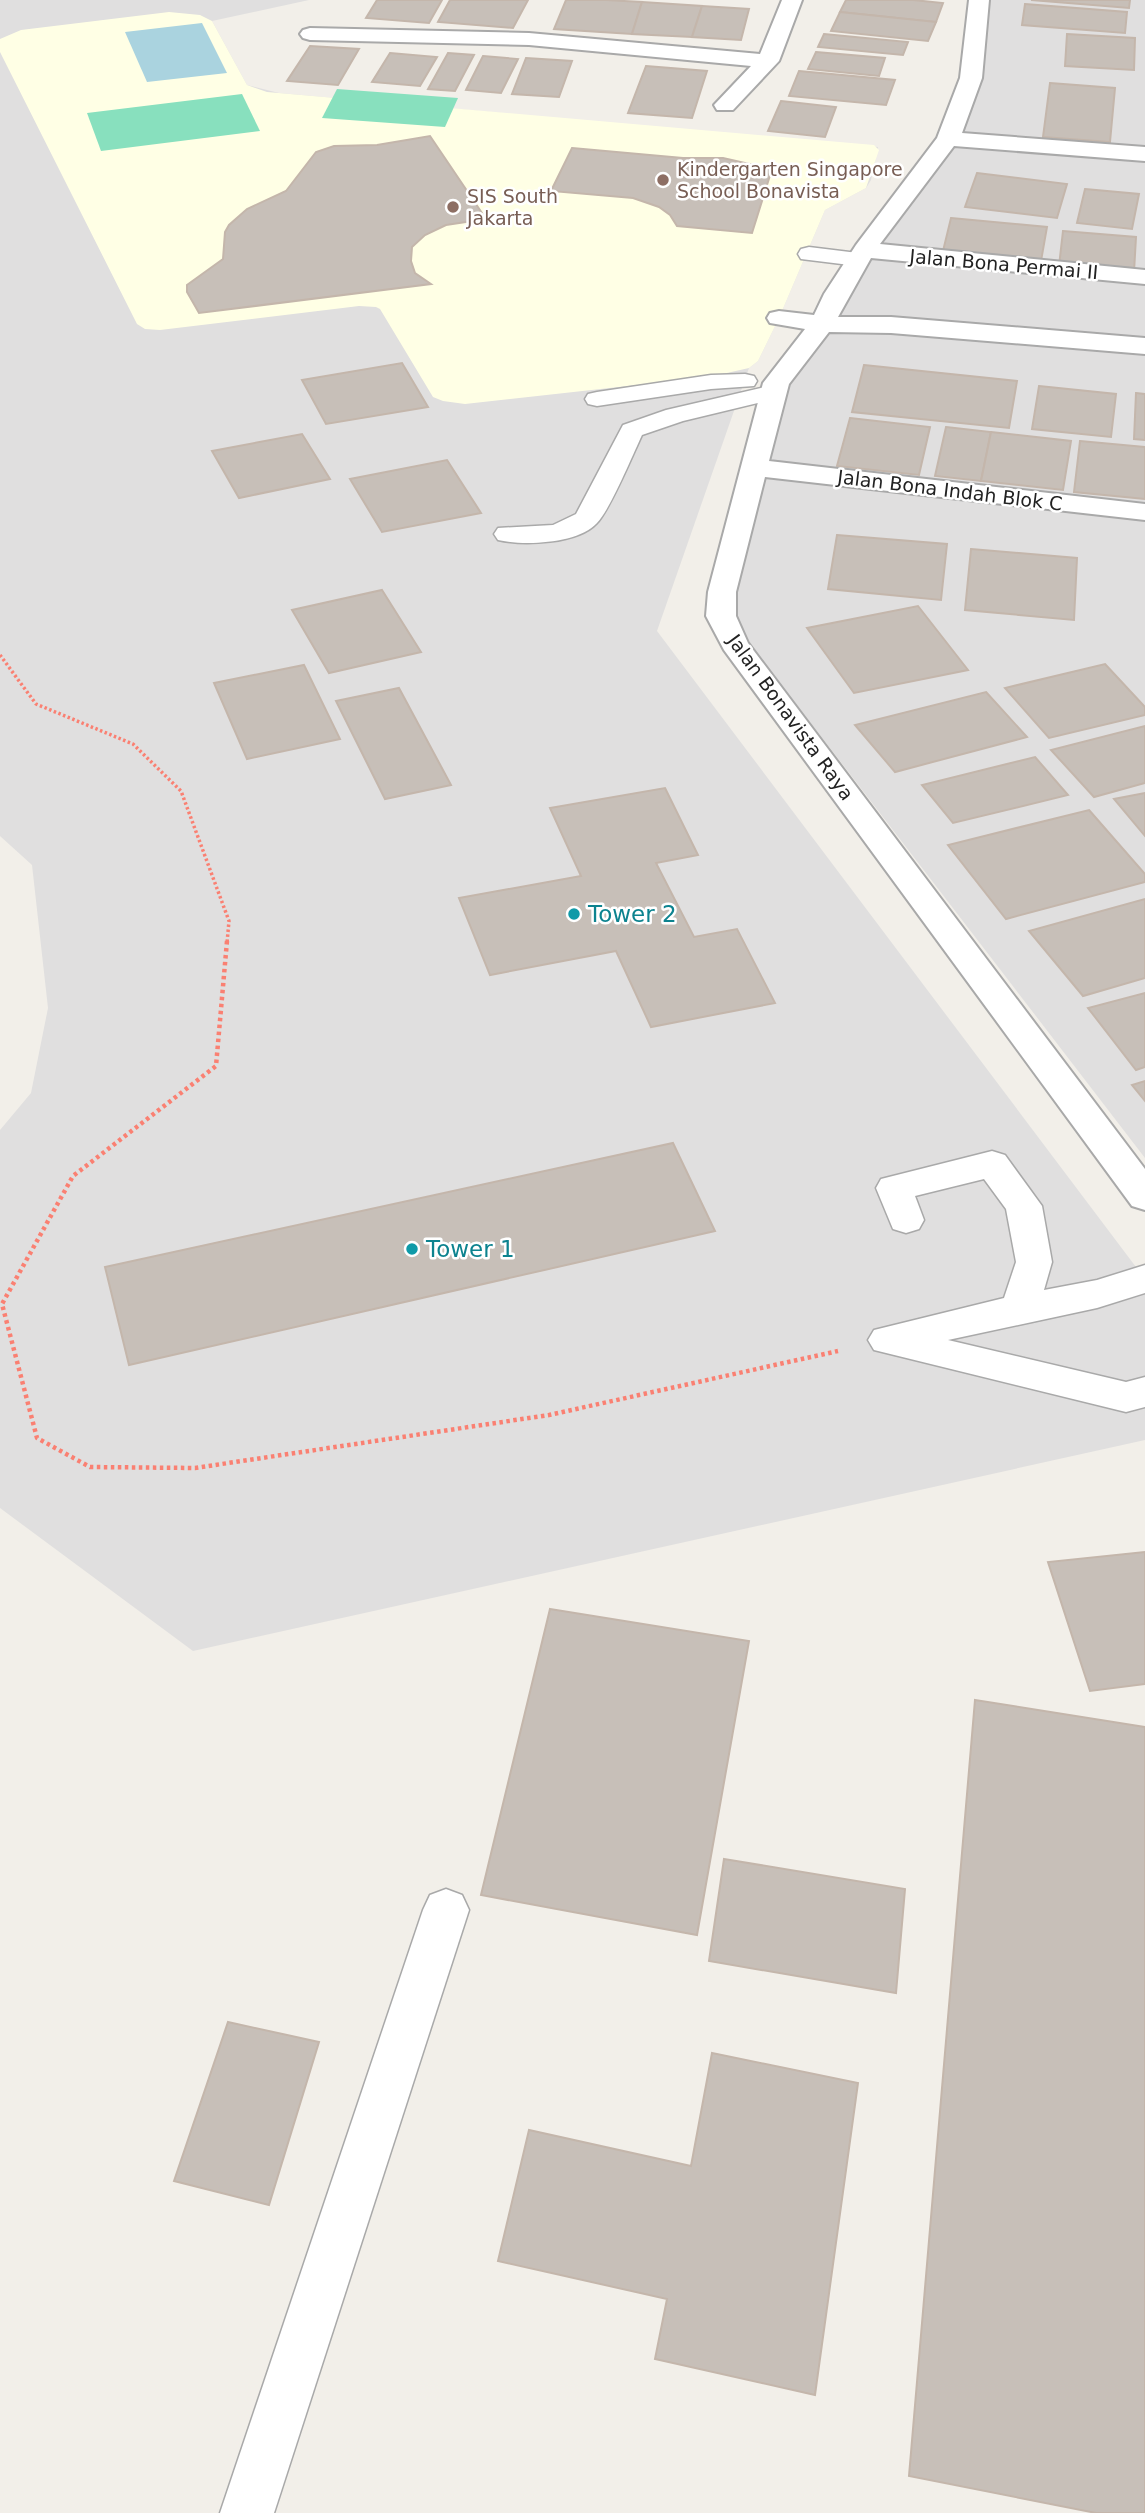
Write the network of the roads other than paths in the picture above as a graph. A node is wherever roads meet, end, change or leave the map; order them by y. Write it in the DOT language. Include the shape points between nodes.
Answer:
graph roads {
  1 [pos="792,0"];
  2 [pos="979,0"];
  3 [pos="310,34"];
  4 [pos="768,61"];
  5 [pos="725,105"];
  6 [pos="947,139"];
  7 [pos="1145,154"];
  8 [pos="809,254"];
  9 [pos="861,255"];
  10 [pos="1145,277"];
  11 [pos="779,318"];
  12 [pos="822,324"];
  13 [pos="1145,346"];
  14 [pos="775,387"];
  15 [pos="632,430"];
  16 [pos="755,468"];
  17 [pos="1145,512"];
  18 [pos="507,534"];
  19 [pos="1145,1196"];
  20 [pos="906,1220"];
  21 [pos="1145,1279"];
  22 [pos="1019,1308"];
  23 [pos="1145,1392"];
  24 [pos="446,1910"];
  25 [pos="247,2513"];
  1 -- 4 [label="street"];
  2 -- 6 [label="street, Jalan Bonavista Raya" via="971,78"];
  3 -- 4 [label="street" via="529,39"];
  4 -- 5 [label="street"];
  6 -- 7 [label="street"];
  6 -- 9 [label="street, Jalan Bonavista Raya"];
  8 -- 9 [label="lane"];
  9 -- 10 [label="street, Jalan Bona Permai II"];
  9 -- 12 [label="street, Jalan Bonavista Raya"];
  11 -- 12 [label="street"];
  12 -- 13 [label="street"];
  12 -- 14 [label="street, Jalan Bonavista Raya"];
  14 -- 15 [label="lane"];
  14 -- 15 [label="lane" via="711,382 597,399"];
  14 -- 16 [label="street, Jalan Bonavista Raya"];
  15 -- 18 [label="lane" via="587,519 558,533"];
  16 -- 17 [label="street, Jalan Bona Indah Blok C"];
  16 -- 19 [label="street, Jalan Bonavista Raya" via="722,592 721,616 734,644"];
  20 -- 22 [label="lane" via="894,1188 992,1164 1024,1206 1034,1262"];
  21 -- 22 [label="lane" via="1097,1294"];
  22 -- 23 [label="lane" via="887,1340 1126,1397"];
  24 -- 25 [label="lane"];
}
